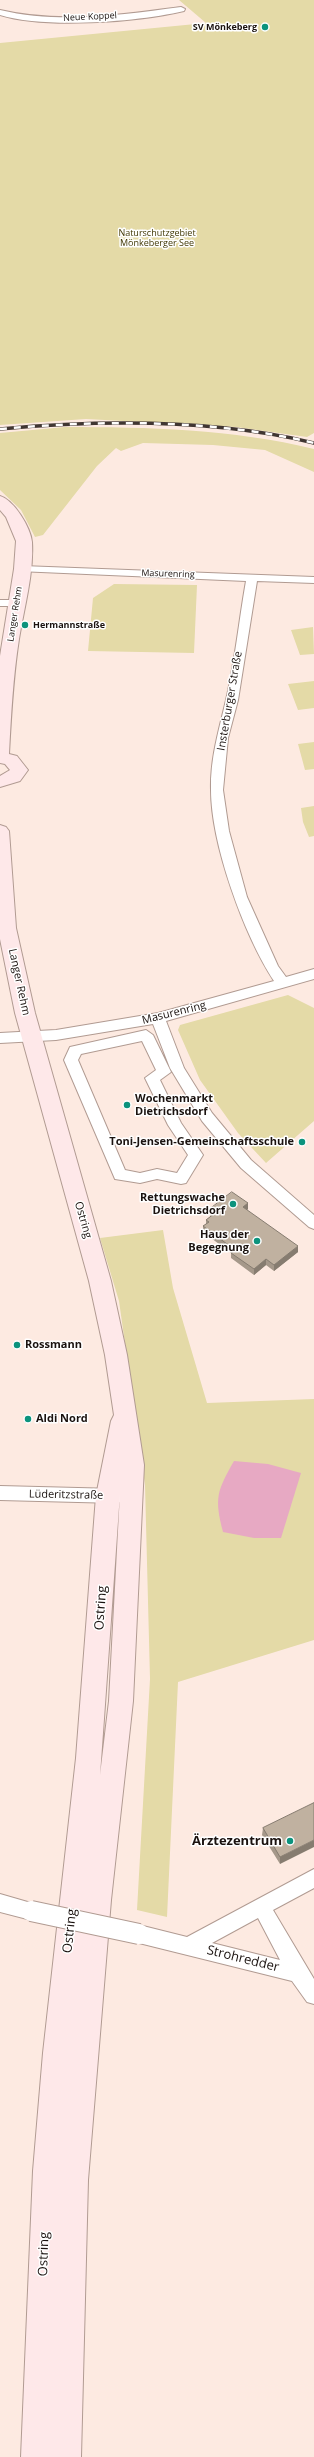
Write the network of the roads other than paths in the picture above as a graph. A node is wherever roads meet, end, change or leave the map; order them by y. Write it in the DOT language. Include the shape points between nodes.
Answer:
graph roads {
  1 [pos="181,8"];
  2 [pos="0,12"];
  3 [pos="0,501"];
  4 [pos="22,569"];
  5 [pos="252,576"];
  6 [pos="314,580"];
  7 [pos="0,603"];
  8 [pos="17,603"];
  9 [pos="2,683"];
  10 [pos="0,758"];
  11 [pos="0,782"];
  12 [pos="0,831"];
  13 [pos="314,974"];
  14 [pos="282,982"];
  15 [pos="158,1018"];
  16 [pos="31,1037"];
  17 [pos="0,1038"];
  18 [pos="120,1175"];
  19 [pos="314,1223"];
  20 [pos="0,1493"];
  21 [pos="120,1496"];
  22 [pos="314,1878"];
  23 [pos="0,1904"];
  24 [pos="260,1906"];
  25 [pos="188,1946"];
  26 [pos="298,1972"];
  27 [pos="314,1995"];
  28 [pos="36,2457"];
  29 [pos="66,2457"];
  1 -- 2 [label="street, Neue Koppel" via="37,20 18,18"];
  3 -- 4 [label="street, Langer Rehm" via="13,515 24,541"];
  4 -- 5 [label="street, Masurenring"];
  4 -- 8 [label="street, Langer Rehm"];
  5 -- 6 [label="street, Masurenring"];
  5 -- 14 [label="street, Insterburger Straße" via="232,700 222,738 217,790 223,831 240,897 272,967"];
  7 -- 8 [label="street"];
  8 -- 9 [label="street, Langer Rehm"];
  9 -- 10 [label="street, Langer Rehm"];
  10 -- 11 [label="street" via="12,760 19,770 14,777"];
  12 -- 16 [label="street, Langer Rehm" via="7,928"];
  13 -- 14 [label="street, Masurenring"];
  14 -- 15 [label="street, Masurenring" via="259,991"];
  15 -- 16 [label="street, Masurenring"];
  15 -- 19 [label="street" via="177,1068 207,1117 246,1164"];
  16 -- 17 [label="street, Masurenring"];
  16 -- 21 [label="street, Ostring" via="100,1281 133,1465"];
  18 -- 18 [label="street" via="71,1060 75,1050 146,1035 164,1072 152,1078 175,1125 196,1155 180,1179 157,1174 140,1178"];
  20 -- 21 [label="street, Lüderitzstraße"];
  21 -- 28 [label="street, Ostring" via="102,1600 89,1758 56,2053 47,2171"];
  21 -- 29 [label="street, Ostring" via="121,1701 98,1900 74,2180"];
  22 -- 24 [label="street"];
  23 -- 25 [label="street, Strohredder, bridge"];
  24 -- 25 [label="street"];
  24 -- 26 [label="street, Strohredder"];
  25 -- 26 [label="street, Strohredder"];
  26 -- 27 [label="street, Strohredder"];
}
